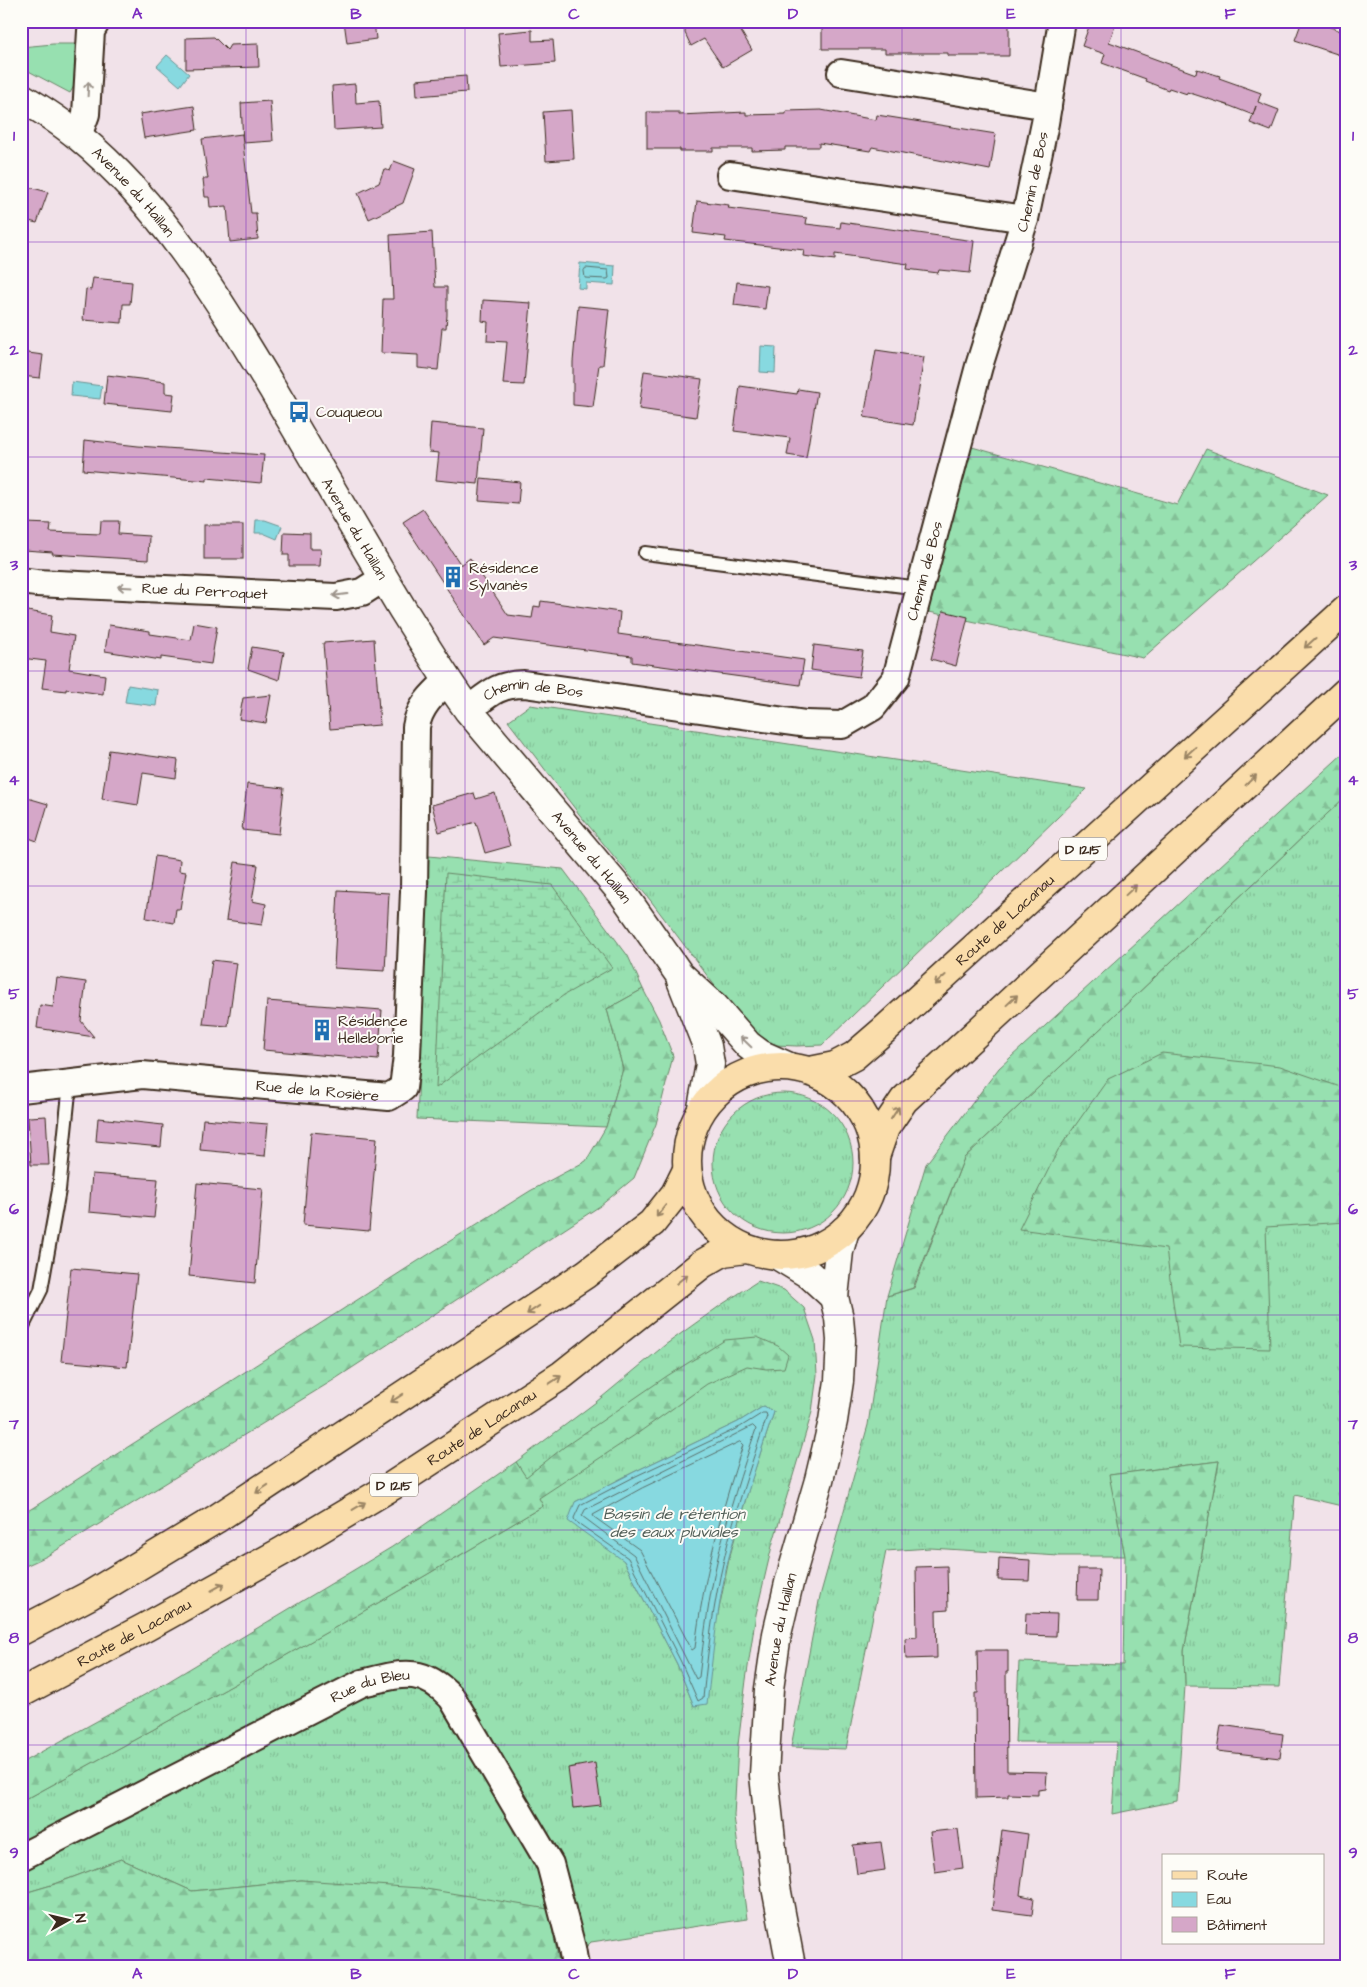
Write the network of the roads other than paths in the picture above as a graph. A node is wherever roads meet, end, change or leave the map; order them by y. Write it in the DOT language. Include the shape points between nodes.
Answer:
graph roads {
  1 [pos="96,21"];
  2 [pos="1062,21"];
  3 [pos="841,73"];
  4 [pos="21,98"];
  5 [pos="1048,106"];
  6 [pos="78,136"];
  7 [pos="730,175"];
  8 [pos="1026,219"];
  9 [pos="645,553"];
  10 [pos="384,578"];
  11 [pos="21,581"];
  12 [pos="920,588"];
  13 [pos="1346,610"];
  14 [pos="447,681"];
  15 [pos="1346,692"];
  16 [pos="468,710"];
  17 [pos="679,974"];
  18 [pos="799,1069"];
  19 [pos="70,1083"];
  20 [pos="21,1089"];
  21 [pos="702,1108"];
  22 [pos="875,1156"];
  23 [pos="687,1170"];
  24 [pos="845,1230"];
  25 [pos="746,1248"];
  26 [pos="777,1255"];
  27 [pos="834,1297"];
  28 [pos="21,1330"];
  29 [pos="21,1631"];
  30 [pos="21,1693"];
  31 [pos="21,1857"];
  32 [pos="574,1966"];
  33 [pos="791,1966"];
  6 -- 1 [label="street, one-way" via="86,114 91,31"];
  2 -- 5 [label="street, Chemin de Bos"];
  3 -- 5 [label="street"];
  4 -- 6 [label="street, Avenue du Haillan"];
  5 -- 8 [label="street, Chemin de Bos"];
  6 -- 10 [label="street, Avenue du Haillan" via="165,225 247,346"];
  7 -- 8 [label="street"];
  8 -- 12 [label="street, Chemin de Bos" via="979,366"];
  9 -- 12 [label="lane"];
  10 -- 11 [label="street, Rue du Perroquet, one-way" via="362,592 336,597"];
  10 -- 14 [label="street, Avenue du Haillan"];
  12 -- 16 [label="street, Chemin de Bos" via="896,678 873,706 842,725 806,724 524,684 494,689"];
  13 -- 18 [label="main road, Route de Lacanau / D 1215, one-way" via="883,1032 854,1056 835,1066"];
  14 -- 16 [label="street, Avenue du Haillan"];
  14 -- 19 [label="street, Rue de la Rosière" via="428,699 416,727 414,891 403,1088 389,1097 142,1075"];
  22 -- 15 [label="main road, one-way" via="885,1128 904,1100"];
  16 -- 17 [label="street, Avenue du Haillan" via="623,894"];
  18 -- 17 [label="street, Avenue du Haillan, one-way" via="760,1054 748,1045 714,1006"];
  17 -- 21 [label="street, Avenue du Haillan" via="707,1046 710,1064"];
  18 -- 21 [label="main road, Route de Lacanau" via="763,1068 739,1076 718,1089"];
  18 -- 22 [label="main road" via="835,1084 856,1104 869,1128"];
  19 -- 20 [label="street, Rue de la Rosière"];
  19 -- 28 [label="lane" via="59,1190 41,1290"];
  21 -- 23 [label="main road, Route de Lacanau" via="689,1138"];
  22 -- 24 [label="main road" via="872,1183 862,1208"];
  23 -- 25 [label="main road" via="693,1195 705,1218 724,1236"];
  23 -- 29 [label="main road, one-way" via="675,1194 652,1224 586,1274 216,1520 90,1595"];
  24 -- 26 [label="main road" via="825,1244 802,1253"];
  24 -- 27 [label="street, Avenue du Haillan" via="839,1251"];
  25 -- 26 [label="main road"];
  30 -- 25 [label="main road, Route de Lacanau / D 1215, one-way" via="281,1552 392,1486 562,1375 702,1264 723,1252"];
  26 -- 27 [label="street" via="810,1275"];
  27 -- 33 [label="street, Avenue du Haillan" via="840,1340 834,1413 819,1480 789,1583 769,1689 764,1775 776,1887"];
  31 -- 32 [label="street, Rue du Bleu" via="362,1684 398,1674 419,1675 440,1684 452,1698 550,1864"];
}
